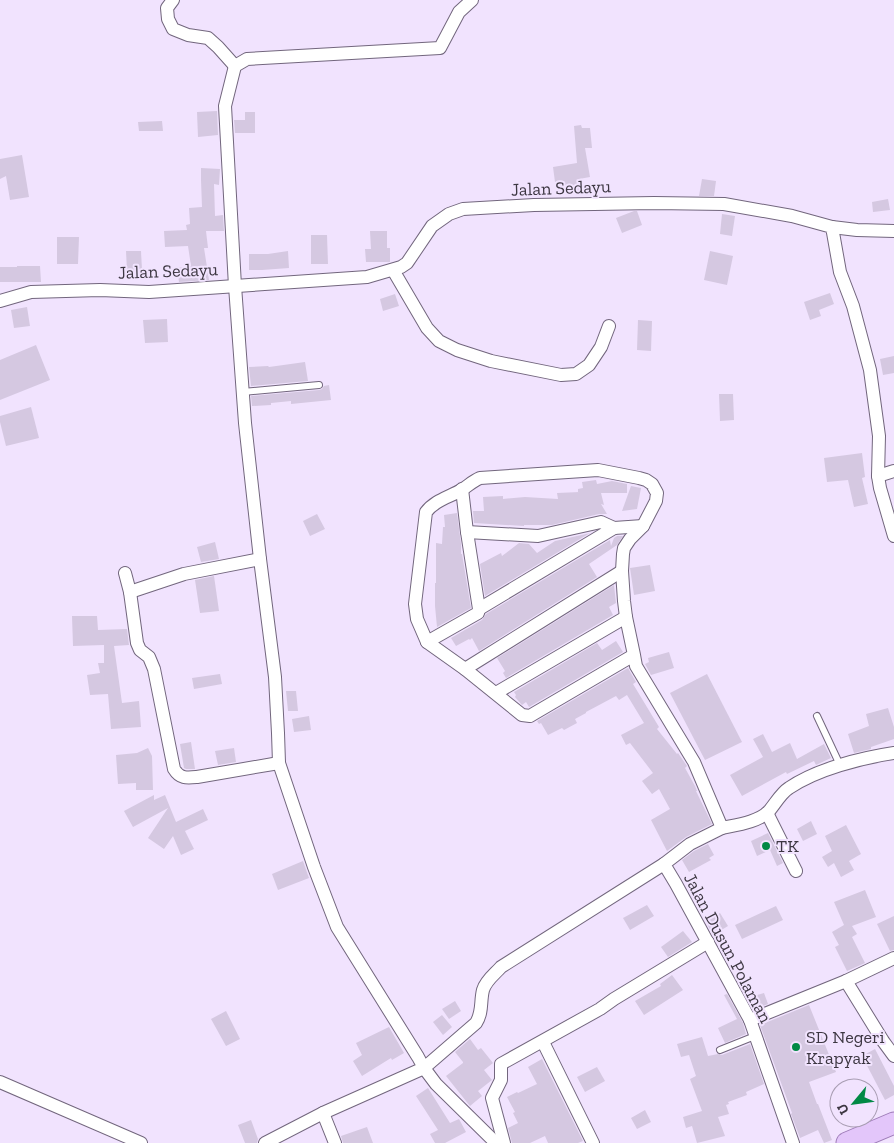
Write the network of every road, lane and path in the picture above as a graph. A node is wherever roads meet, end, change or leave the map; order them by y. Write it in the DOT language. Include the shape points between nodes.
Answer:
graph roads {
  1 [pos="173,0"];
  2 [pos="472,0"];
  3 [pos="235,66"];
  4 [pos="832,227"];
  5 [pos="894,231"];
  6 [pos="393,270"];
  7 [pos="235,286"];
  8 [pos="0,301"];
  9 [pos="609,326"];
  10 [pos="319,385"];
  11 [pos="243,392"];
  12 [pos="894,471"];
  13 [pos="878,476"];
  14 [pos="462,489"];
  15 [pos="643,526"];
  16 [pos="614,528"];
  17 [pos="467,532"];
  18 [pos="894,536"];
  19 [pos="260,559"];
  20 [pos="622,571"];
  21 [pos="125,573"];
  22 [pos="130,592"];
  23 [pos="479,609"];
  24 [pos="626,618"];
  25 [pos="427,642"];
  26 [pos="634,655"];
  27 [pos="465,669"];
  28 [pos="496,693"];
  29 [pos="817,716"];
  30 [pos="894,753"];
  31 [pos="279,763"];
  32 [pos="840,765"];
  33 [pos="767,813"];
  34 [pos="722,828"];
  35 [pos="664,864"];
  36 [pos="796,870"];
  37 [pos="708,942"];
  38 [pos="894,958"];
  39 [pos="846,980"];
  40 [pos="750,1020"];
  41 [pos="755,1036"];
  42 [pos="543,1042"];
  43 [pos="720,1050"];
  44 [pos="894,1056"];
  45 [pos="424,1068"];
  46 [pos="0,1082"];
  47 [pos="323,1113"];
  48 [pos="894,1123"];
  49 [pos="141,1143"];
  50 [pos="265,1143"];
  51 [pos="335,1143"];
  52 [pos="496,1143"];
  53 [pos="504,1143"];
  54 [pos="593,1143"];
  55 [pos="793,1143"];
  56 [pos="847,1143"];
  1 -- 3 [label="street" via="167,8 173,29 208,38"];
  2 -- 3 [label="street" via="459,12 440,48 247,59"];
  3 -- 7 [label="street" via="225,106"];
  4 -- 5 [label="street, Jalan Sedayu"];
  4 -- 6 [label="street, Jalan Sedayu" via="724,204 534,205 463,209 432,226 406,262"];
  4 -- 13 [label="street" via="840,272 854,306 870,370 879,436"];
  6 -- 7 [label="street, Jalan Sedayu" via="367,276"];
  6 -- 9 [label="street" via="427,328 439,341 491,361 561,375 576,374 589,365"];
  7 -- 8 [label="street, Jalan Sedayu" via="149,292 31,292"];
  7 -- 11 [label="street"];
  10 -- 11 [label="lane"];
  11 -- 19 [label="street"];
  12 -- 13 [label="street"];
  13 -- 18 [label="street"];
  14 -- 15 [label="street" via="480,478 598,470 639,478 652,484 657,493"];
  14 -- 17 [label="street"];
  14 -- 25 [label="street" via="430,506 426,512 415,604 417,619"];
  15 -- 16 [label="street"];
  15 -- 20 [label="street" via="624,548"];
  16 -- 17 [label="street" via="601,522 538,536"];
  16 -- 23 [label="street"];
  17 -- 23 [label="street"];
  19 -- 22 [label="street" via="184,574"];
  19 -- 31 [label="street" via="275,677"];
  20 -- 24 [label="street"];
  20 -- 27 [label="street"];
  21 -- 22 [label="street"];
  22 -- 31 [label="street" via="137,643 154,669 177,774 197,778"];
  23 -- 25 [label="street" via="478,613"];
  24 -- 26 [label="street"];
  24 -- 28 [label="street"];
  25 -- 27 [label="street"];
  26 -- 28 [label="street" via="530,716 522,715"];
  26 -- 34 [label="street" via="636,666 694,762"];
  27 -- 28 [label="street"];
  29 -- 32 [label="lane"];
  30 -- 32 [label="street, Jalan Dusun Polaman"];
  31 -- 45 [label="street" via="338,927"];
  32 -- 33 [label="street, Jalan Dusun Polaman" via="787,789"];
  33 -- 34 [label="street, Jalan Dusun Polaman" via="749,822"];
  33 -- 36 [label="street"];
  34 -- 35 [label="street, Jalan Dusun Polaman" via="690,844"];
  35 -- 37 [label="street, Jalan Dusun Polaman"];
  35 -- 45 [label="street" via="501,967 483,989 480,1016 476,1023"];
  37 -- 40 [label="street, Jalan Dusun Polaman"];
  37 -- 42 [label="street"];
  38 -- 39 [label="street"];
  39 -- 40 [label="street"];
  39 -- 44 [label="street"];
  40 -- 41 [label="street, Jalan Dusun Polaman"];
  41 -- 43 [label="lane"];
  41 -- 55 [label="street, Jalan Dusun Polaman"];
  42 -- 53 [label="street" via="501,1064 501,1080 492,1098"];
  42 -- 54 [label="street"];
  45 -- 47 [label="street"];
  45 -- 52 [label="street"];
  46 -- 49 [label="street"];
  47 -- 50 [label="street"];
  47 -- 51 [label="street"];
  48 -- 56 [label="main road"];
}
